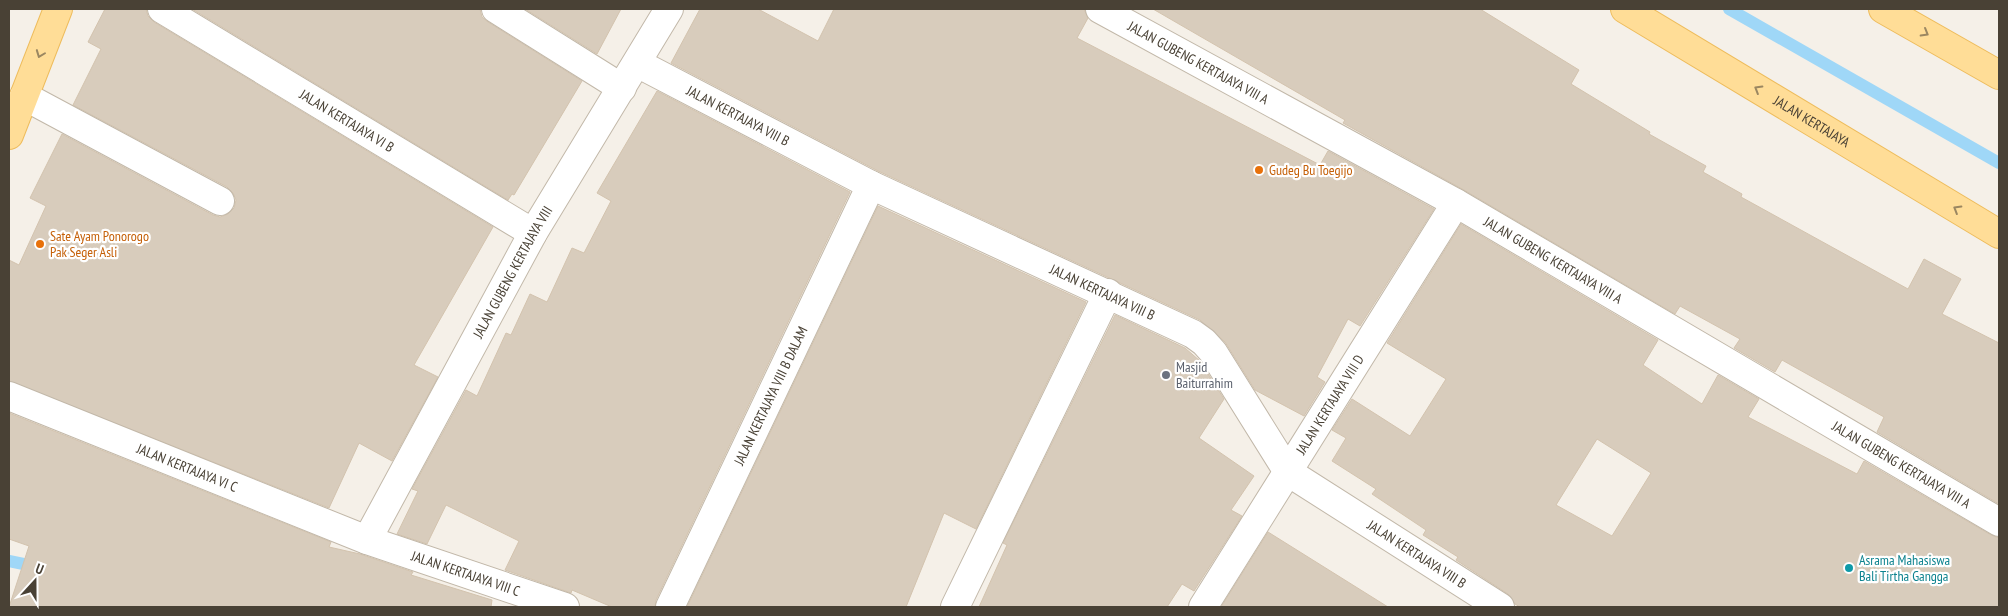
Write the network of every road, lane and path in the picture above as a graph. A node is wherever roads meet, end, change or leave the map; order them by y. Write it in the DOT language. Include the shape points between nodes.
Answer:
graph roads {
  1 [pos="58,9"];
  2 [pos="162,9"];
  3 [pos="496,9"];
  4 [pos="669,9"];
  5 [pos="1100,9"];
  6 [pos="1625,9"];
  7 [pos="1883,9"];
  8 [pos="637,63"];
  9 [pos="1999,75"];
  10 [pos="622,88"];
  11 [pos="24,96"];
  12 [pos="9,135"];
  13 [pos="871,185"];
  14 [pos="220,201"];
  15 [pos="1456,203"];
  16 [pos="533,233"];
  17 [pos="1999,234"];
  18 [pos="1108,293"];
  19 [pos="9,396"];
  20 [pos="1288,472"];
  21 [pos="1999,522"];
  22 [pos="367,540"];
  23 [pos="565,607"];
  24 [pos="670,607"];
  25 [pos="955,607"];
  26 [pos="1203,607"];
  27 [pos="1500,607"];
  1 -- 11 [label="main road, one-way"];
  2 -- 16 [label="street, JALAN KERTAJAYA VI B"];
  3 -- 10 [label="street"];
  4 -- 8 [label="street, JALAN GUBENG KERTAJAYA VIII"];
  5 -- 15 [label="street, JALAN GUBENG KERTAJAYA VIII A"];
  17 -- 6 [label="main road, JALAN KERTAJAYA, one-way"];
  7 -- 9 [label="main road, one-way"];
  8 -- 10 [label="street, JALAN GUBENG KERTAJAYA VIII"];
  8 -- 13 [label="street, JALAN KERTAJAYA VIII B"];
  10 -- 16 [label="street, JALAN GUBENG KERTAJAYA VIII"];
  11 -- 12 [label="main road"];
  11 -- 14 [label="street"];
  13 -- 18 [label="street, JALAN KERTAJAYA VIII B"];
  13 -- 24 [label="street, JALAN KERTAJAYA VIII B DALAM"];
  15 -- 20 [label="street, JALAN KERTAJAYA VIII D"];
  15 -- 21 [label="street, JALAN GUBENG KERTAJAYA VIII A"];
  16 -- 22 [label="street, JALAN GUBENG KERTAJAYA VIII"];
  18 -- 20 [label="street, JALAN KERTAJAYA VIII B" via="1204,342"];
  18 -- 25 [label="street"];
  19 -- 22 [label="street, JALAN KERTAJAYA VI C"];
  20 -- 26 [label="street, JALAN KERTAJAYA VIII D"];
  20 -- 27 [label="street, JALAN KERTAJAYA VIII B"];
  22 -- 23 [label="street, JALAN KERTAJAYA VIII C"];
}
